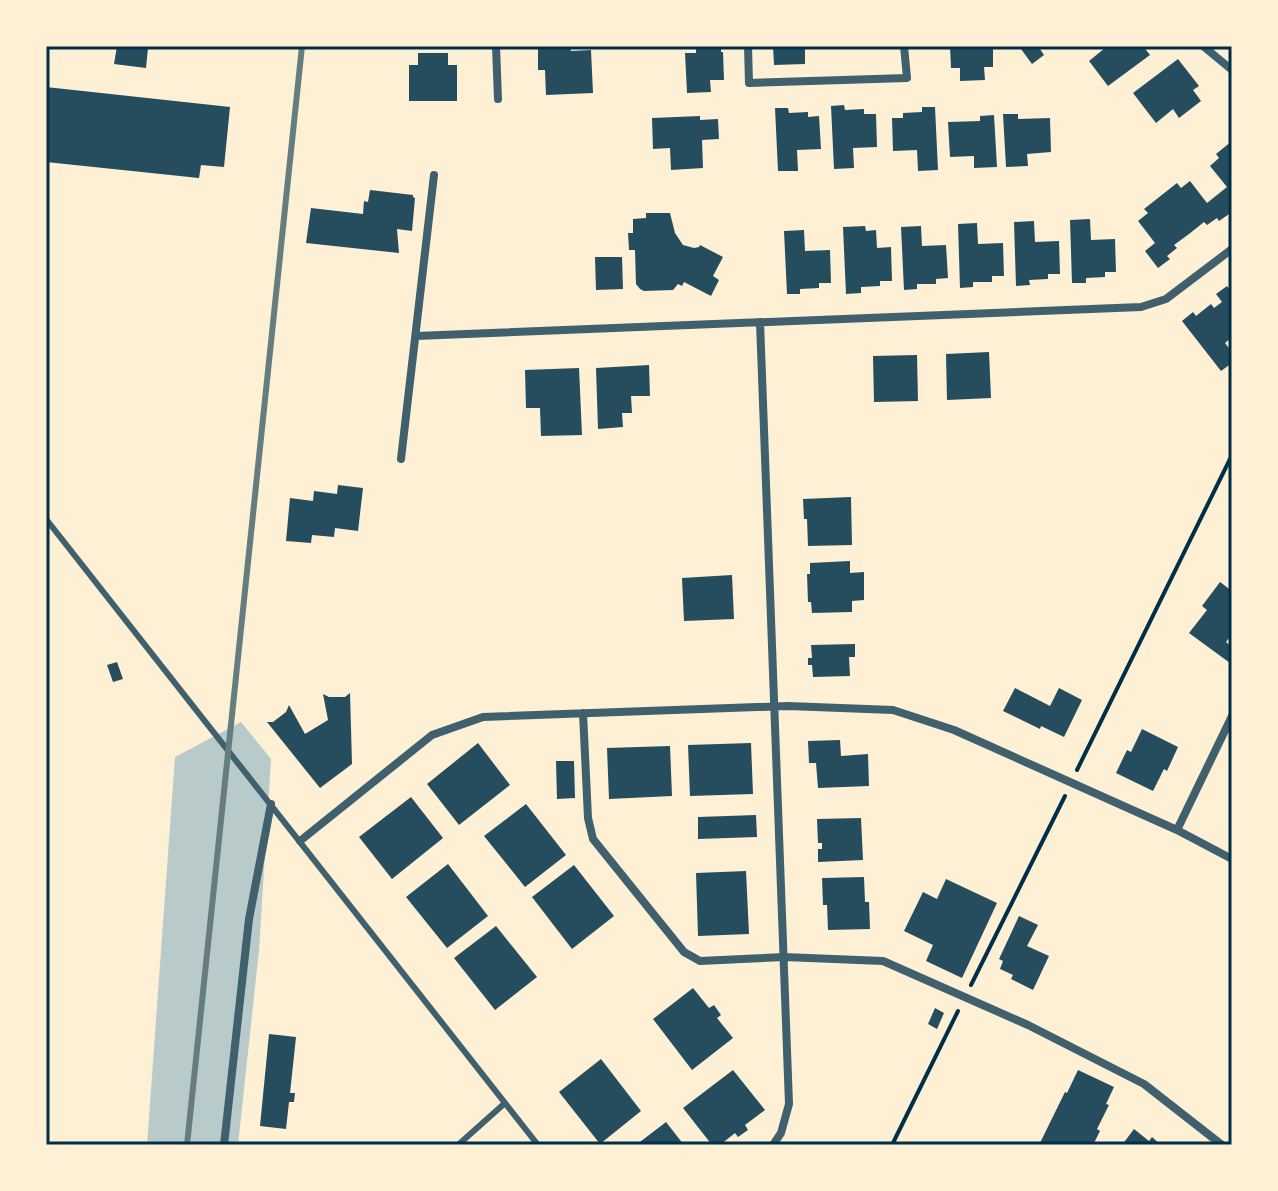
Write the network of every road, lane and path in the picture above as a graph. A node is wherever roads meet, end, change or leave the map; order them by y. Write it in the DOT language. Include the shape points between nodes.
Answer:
graph roads {
  1 [pos="496,46"];
  2 [pos="748,46"];
  3 [pos="904,46"];
  4 [pos="1203,46"];
  5 [pos="1232,70"];
  6 [pos="498,99"];
  7 [pos="434,175"];
  8 [pos="1232,249"];
  9 [pos="760,322"];
  10 [pos="416,336"];
  11 [pos="1232,455"];
  12 [pos="401,459"];
  13 [pos="46,519"];
  14 [pos="774,706"];
  15 [pos="583,713"];
  16 [pos="1232,716"];
  17 [pos="1071,783"];
  18 [pos="271,804"];
  19 [pos="1177,830"];
  20 [pos="300,841"];
  21 [pos="1232,859"];
  22 [pos="784,957"];
  23 [pos="965,997"];
  24 [pos="505,1103"];
  25 [pos="224,1145"];
  26 [pos="458,1145"];
  27 [pos="538,1145"];
  28 [pos="773,1145"];
  29 [pos="892,1145"];
  30 [pos="1222,1145"];
  1 -- 6 [label="street"];
  2 -- 3 [label="street" via="749,83 907,78"];
  4 -- 5 [label="street"];
  7 -- 10 [label="street"];
  8 -- 9 [label="street" via="1166,299 1141,307"];
  9 -- 10 [label="street"];
  9 -- 14 [label="street"];
  10 -- 12 [label="street"];
  11 -- 17 [label="path"];
  13 -- 18 [label="lane"];
  14 -- 15 [label="street"];
  14 -- 17 [label="street" via="893,710 954,730"];
  14 -- 22 [label="street"];
  15 -- 20 [label="street" via="483,717 432,735"];
  15 -- 22 [label="street" via="593,839 684,952 700,961"];
  16 -- 19 [label="street"];
  17 -- 19 [label="street"];
  17 -- 23 [label="path"];
  18 -- 20 [label="lane"];
  18 -- 25 [label="street" via="249,919"];
  19 -- 21 [label="street"];
  20 -- 24 [label="lane"];
  22 -- 23 [label="street" via="883,961"];
  22 -- 28 [label="street" via="789,1104"];
  23 -- 29 [label="path"];
  23 -- 30 [label="street" via="1144,1084"];
  24 -- 26 [label="lane"];
  24 -- 27 [label="lane"];
}
